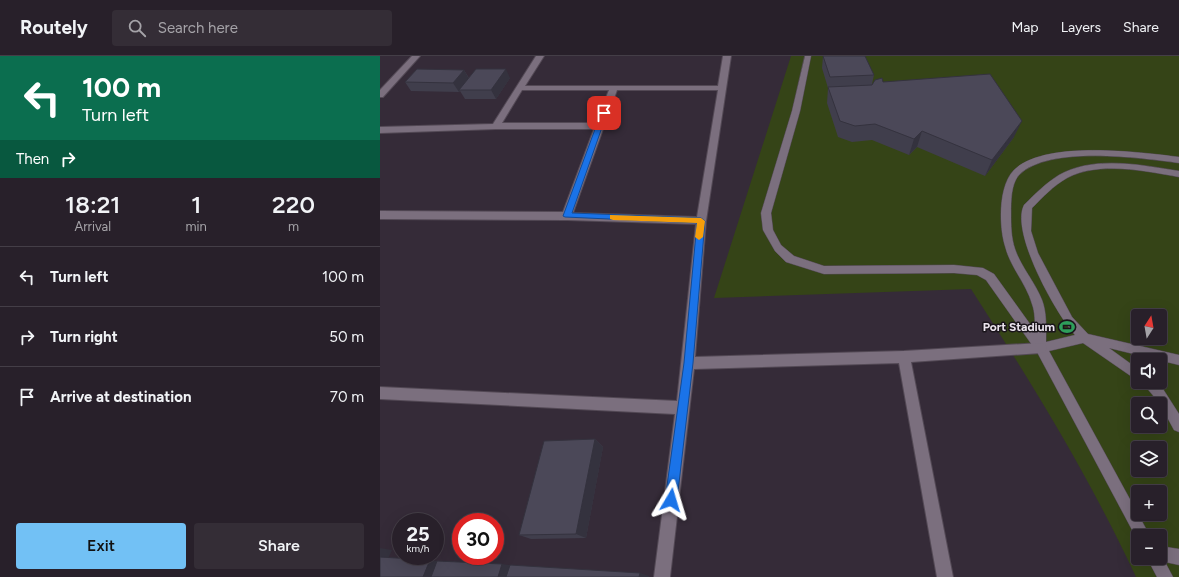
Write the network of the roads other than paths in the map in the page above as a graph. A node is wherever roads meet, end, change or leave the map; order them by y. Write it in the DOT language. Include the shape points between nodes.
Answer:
graph roads {
  1 [pos="416,56"];
  2 [pos="540,56"];
  3 [pos="727,56"];
  4 [pos="808,56"];
  5 [pos="520,88"];
  6 [pos="614,88"];
  7 [pos="723,88"];
  8 [pos="380,95"];
  9 [pos="496,126"];
  10 [pos="599,126"];
  11 [pos="380,130"];
  12 [pos="1179,160"];
  13 [pos="1179,174"];
  14 [pos="380,215"];
  15 [pos="567,216"];
  16 [pos="701,221"];
  17 [pos="1084,338"];
  18 [pos="1041,348"];
  19 [pos="904,356"];
  20 [pos="1179,360"];
  21 [pos="688,363"];
  22 [pos="1131,371"];
  23 [pos="1155,389"];
  24 [pos="380,393"];
  25 [pos="683,408"];
  26 [pos="1179,426"];
  27 [pos="1139,529"];
  28 [pos="1167,554"];
  29 [pos="1179,557"];
  30 [pos="1159,565"];
  31 [pos="662,577"];
  32 [pos="945,577"];
  33 [pos="1165,577"];
  1 -- 8 [label="street"];
  2 -- 5 [label="street"];
  3 -- 7 [label="street"];
  4 -- 18 [label="lane" via="796,111 766,212 768,230 778,248 790,259 824,270 979,271 990,277"];
  5 -- 6 [label="street"];
  5 -- 9 [label="street"];
  6 -- 7 [label="street"];
  6 -- 10 [label="street"];
  7 -- 16 [label="street"];
  9 -- 10 [label="street"];
  9 -- 11 [label="street"];
  10 -- 15 [label="street"];
  12 -- 18 [label="lane" via="1087,153 1039,160 1016,172 1006,204 1006,227 1011,252 1037,300"];
  13 -- 17 [label="lane" via="1134,168 1076,171 1048,186 1027,207 1026,231 1033,253 1068,320"];
  14 -- 15 [label="street"];
  15 -- 16 [label="street"];
  16 -- 21 [label="street"];
  17 -- 18 [label="lane"];
  17 -- 20 [label="lane"];
  17 -- 22 [label="lane"];
  18 -- 19 [label="street"];
  18 -- 27 [label="lane"];
  19 -- 21 [label="street"];
  19 -- 32 [label="street"];
  21 -- 25 [label="street"];
  23 -- 26 [label="lane"];
  24 -- 25 [label="street"];
  25 -- 31 [label="street"];
  28 -- 29 [label="lane"];
  30 -- 33 [label="lane"];
}
